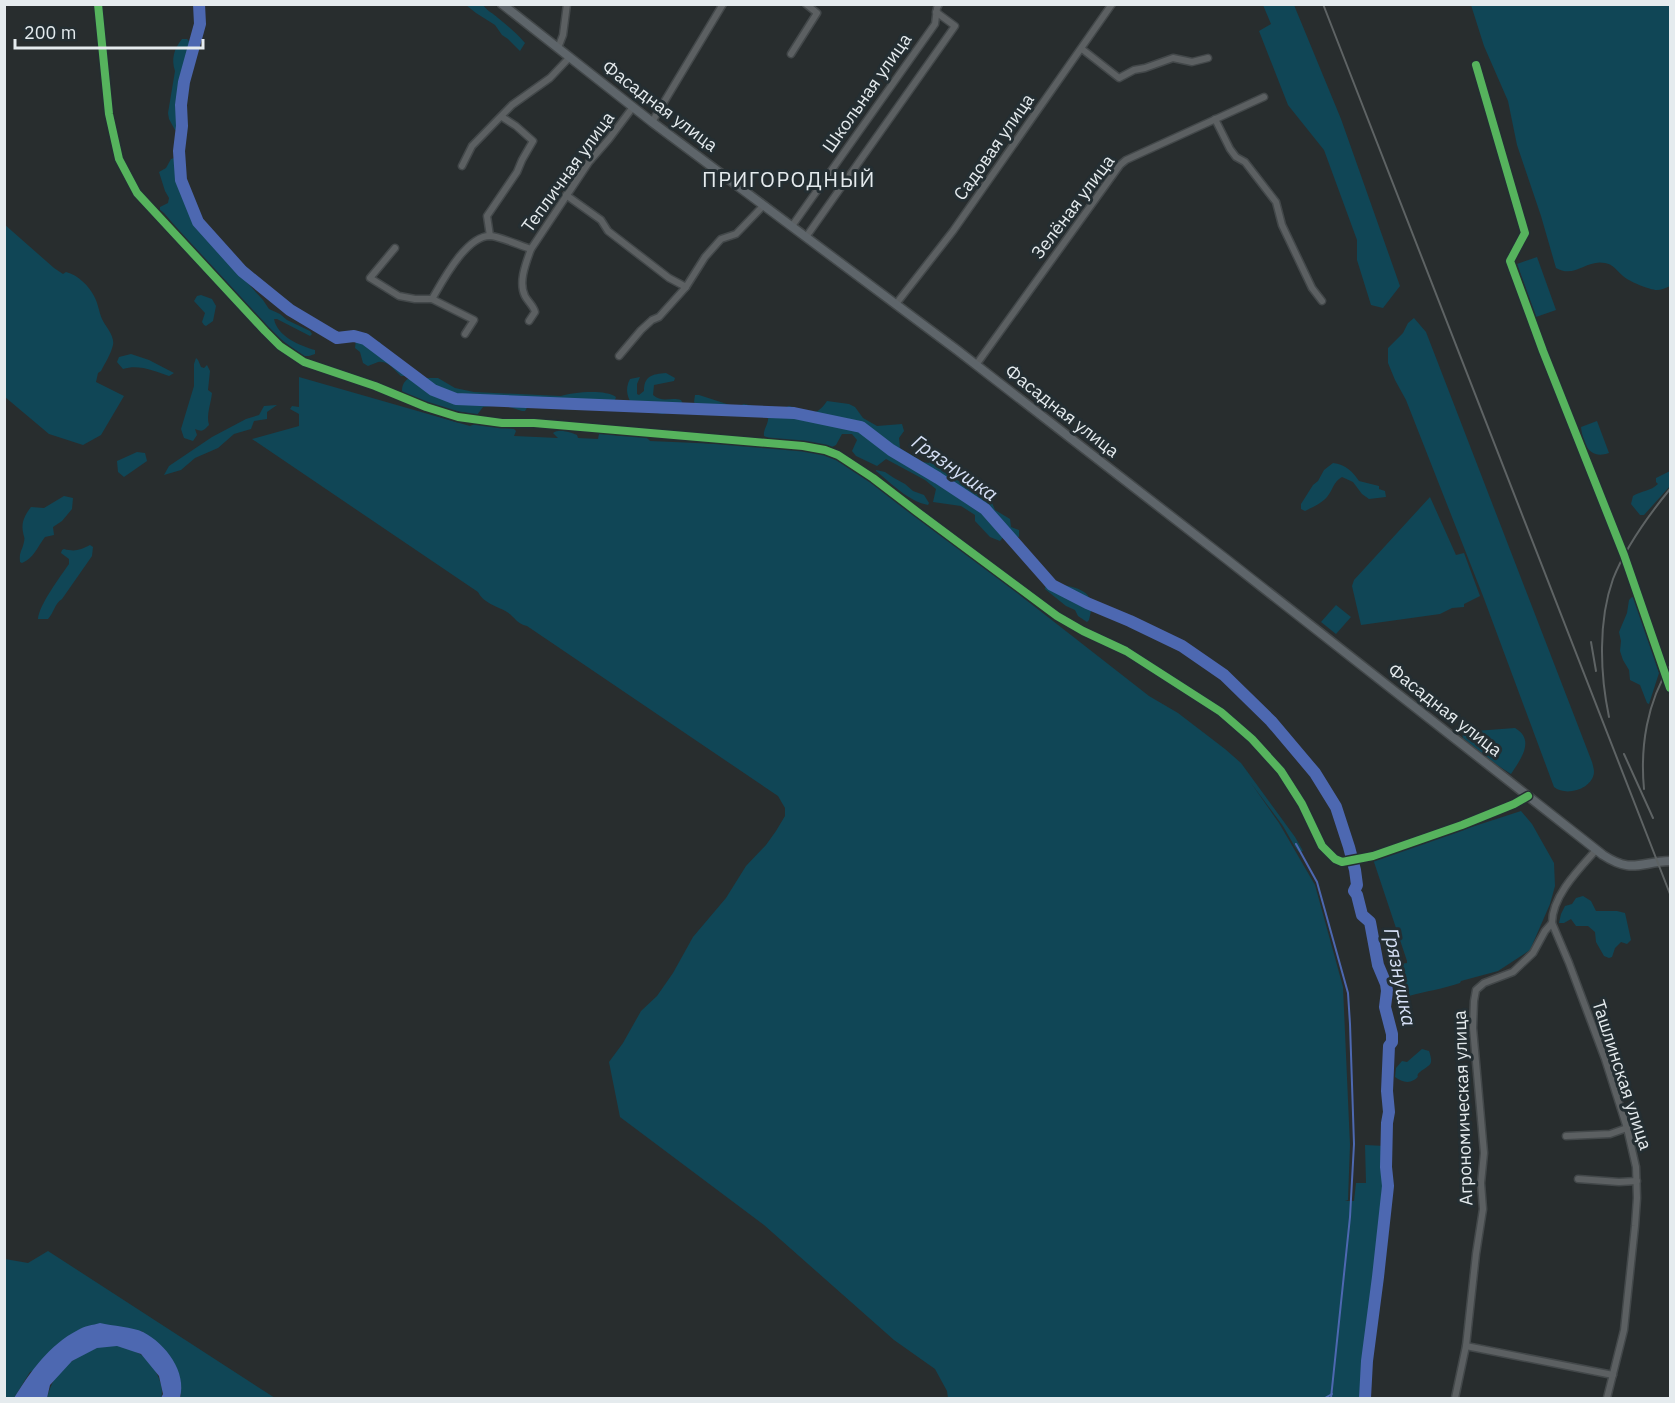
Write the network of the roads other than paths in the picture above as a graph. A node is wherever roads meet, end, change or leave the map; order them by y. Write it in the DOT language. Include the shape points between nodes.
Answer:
graph roads {
  1 [pos="98,4"];
  2 [pos="502,4"];
  3 [pos="567,4"];
  4 [pos="723,4"];
  5 [pos="939,4"];
  6 [pos="1112,4"];
  7 [pos="809,6"];
  8 [pos="936,12"];
  9 [pos="558,48"];
  10 [pos="1082,49"];
  11 [pos="791,54"];
  12 [pos="569,58"];
  13 [pos="1208,58"];
  14 [pos="1476,65"];
  15 [pos="1264,97"];
  16 [pos="633,107"];
  17 [pos="502,117"];
  18 [pos="1215,119"];
  19 [pos="652,122"];
  20 [pos="462,165"];
  21 [pos="566,195"];
  22 [pos="763,206"];
  23 [pos="792,226"];
  24 [pos="490,236"];
  25 [pos="806,237"];
  26 [pos="395,248"];
  27 [pos="531,249"];
  28 [pos="686,287"];
  29 [pos="432,299"];
  30 [pos="1322,301"];
  31 [pos="896,304"];
  32 [pos="529,321"];
  33 [pos="465,334"];
  34 [pos="619,357"];
  35 [pos="976,365"];
  36 [pos="1671,688"];
  37 [pos="1528,796"];
  38 [pos="1596,850"];
  39 [pos="1671,861"];
  40 [pos="1552,923"];
  41 [pos="1627,1128"];
  42 [pos="1566,1136"];
  43 [pos="1578,1179"];
  44 [pos="1637,1181"];
  45 [pos="1466,1346"];
  46 [pos="1613,1375"];
  47 [pos="1455,1398"];
  48 [pos="1607,1398"];
  1 -- 37 [label="street" via="109,114 119,159 137,193 265,331 304,362 458,417 803,446 838,455 1057,616 1126,651 1221,712 1281,771 1322,846 1342,862 1373,856 1462,825"];
  2 -- 9 [label="main road, Фасадная улица"];
  3 -- 9 [label="street"];
  4 -- 19 [label="street"];
  5 -- 8 [label="street, Школьная улица"];
  6 -- 10 [label="street, Садовая улица"];
  7 -- 11 [label="street" via="818,13"];
  8 -- 23 [label="street, Школьная улица" via="935,24"];
  8 -- 25 [label="street" via="955,26"];
  9 -- 12 [label="main road, Фасадная улица"];
  10 -- 13 [label="street" via="1119,78 1173,58 1192,62"];
  10 -- 31 [label="street, Садовая улица" via="953,231"];
  12 -- 16 [label="main road, Фасадная улица"];
  12 -- 17 [label="street"];
  14 -- 36 [label="street" via="1525,233 1510,261"];
  15 -- 18 [label="street, Зелёная улица"];
  16 -- 19 [label="main road, Фасадная улица"];
  16 -- 21 [label="street, Тепличная улица"];
  17 -- 20 [label="street" via="472,146"];
  17 -- 24 [label="street" via="533,141 487,216"];
  18 -- 30 [label="street" via="1236,158 1245,162 1276,202 1282,225"];
  18 -- 35 [label="street, Зелёная улица" via="1120,165"];
  19 -- 22 [label="main road, Фасадная улица"];
  21 -- 27 [label="street, Тепличная улица"];
  21 -- 28 [label="street" via="669,278"];
  22 -- 23 [label="main road, Фасадная улица"];
  22 -- 28 [label="street" via="736,234 721,239"];
  23 -- 25 [label="main road, Фасадная улица"];
  24 -- 27 [label="street"];
  24 -- 29 [label="street" via="458,256"];
  25 -- 31 [label="main road, Фасадная улица"];
  26 -- 29 [label="street" via="370,278 399,296"];
  27 -- 32 [label="street, Тепличная улица" via="522,281 525,298 535,312"];
  28 -- 34 [label="street"];
  29 -- 33 [label="street" via="474,320"];
  31 -- 35 [label="main road, Фасадная улица"];
  35 -- 37 [label="main road, Фасадная улица"];
  37 -- 38 [label="main road, Фасадная улица"];
  38 -- 39 [label="main road, Фасадная улица" via="1625,866"];
  38 -- 40 [label="street" via="1572,876 1557,903"];
  40 -- 41 [label="street, Ташлинская улица"];
  40 -- 45 [label="street, Агрономическая улица" via="1520,966 1476,990 1473,1028 1484,1153 1483,1209"];
  41 -- 42 [label="street" via="1610,1134"];
  41 -- 44 [label="street, Ташлинская улица"];
  43 -- 44 [label="street"];
  44 -- 46 [label="street, Ташлинская улица" via="1624,1330"];
  45 -- 46 [label="street"];
  45 -- 47 [label="street, Агрономическая улица"];
  46 -- 48 [label="street, Ташлинская улица"];
}
